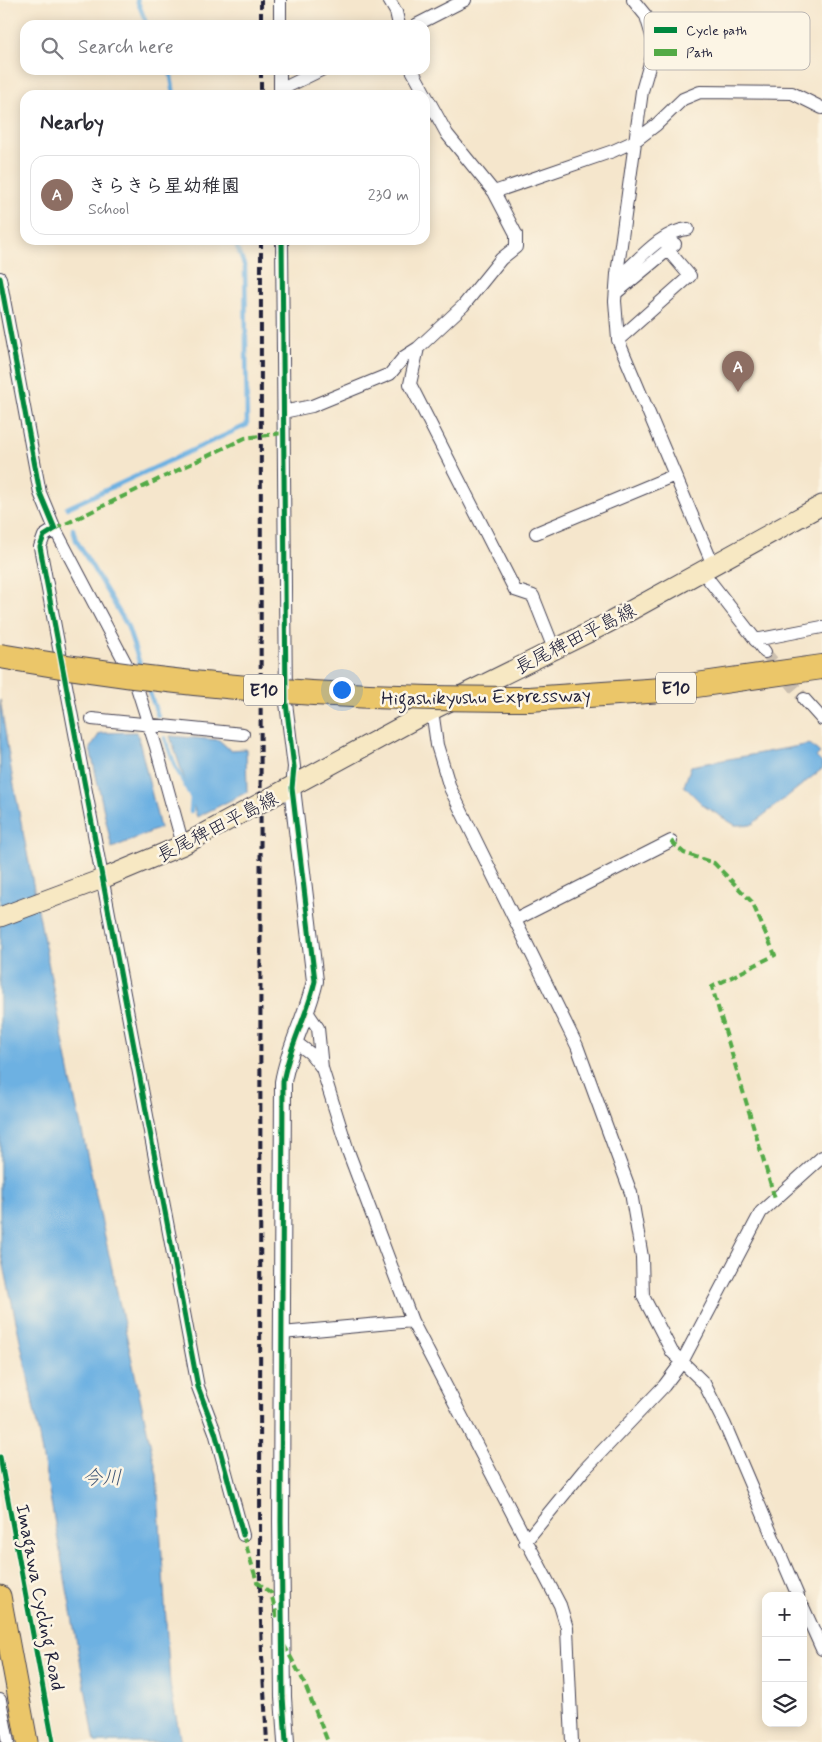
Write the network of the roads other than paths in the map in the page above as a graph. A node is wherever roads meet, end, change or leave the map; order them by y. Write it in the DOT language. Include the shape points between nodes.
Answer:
graph roads {
  1 [pos="280,0"];
  2 [pos="389,0"];
  3 [pos="465,0"];
  4 [pos="633,0"];
  5 [pos="644,14"];
  6 [pos="280,20"];
  7 [pos="398,20"];
  8 [pos="426,20"];
  9 [pos="648,70"];
  10 [pos="280,75"];
  11 [pos="312,75"];
  12 [pos="415,75"];
  13 [pos="280,90"];
  14 [pos="284,90"];
  15 [pos="423,90"];
  16 [pos="430,103"];
  17 [pos="822,108"];
  18 [pos="635,141"];
  19 [pos="494,192"];
  20 [pos="688,229"];
  21 [pos="282,245"];
  22 [pos="0,278"];
  23 [pos="617,279"];
  24 [pos="616,293"];
  25 [pos="618,340"];
  26 [pos="418,348"];
  27 [pos="283,412"];
  28 [pos="675,475"];
  29 [pos="822,505"];
  30 [pos="55,529"];
  31 [pos="536,533"];
  32 [pos="708,568"];
  33 [pos="822,628"];
  34 [pos="755,640"];
  35 [pos="554,649"];
  36 [pos="765,652"];
  37 [pos="0,656"];
  38 [pos="822,667"];
  39 [pos="804,699"];
  40 [pos="432,710"];
  41 [pos="92,719"];
  42 [pos="822,719"];
  43 [pos="148,724"];
  44 [pos="243,734"];
  45 [pos="292,788"];
  46 [pos="671,841"];
  47 [pos="183,845"];
  48 [pos="97,881"];
  49 [pos="0,917"];
  50 [pos="515,920"];
  51 [pos="307,1012"];
  52 [pos="294,1041"];
  53 [pos="322,1068"];
  54 [pos="822,1157"];
  55 [pos="412,1320"];
  56 [pos="282,1333"];
  57 [pos="682,1362"];
  58 [pos="243,1535"];
  59 [pos="525,1542"];
  60 [pos="796,1592"];
  61 [pos="0,1596"];
  62 [pos="807,1616"];
  63 [pos="822,1649"];
  64 [pos="0,1700"];
  65 [pos="8,1742"];
  66 [pos="27,1742"];
  67 [pos="286,1742"];
  68 [pos="572,1742"];
  1 -- 6 [label="street"];
  2 -- 7 [label="street"];
  3 -- 8 [label="street"];
  4 -- 5 [label="street"];
  9 -- 18 [label="street"];
  10 -- 13 [label="street"];
  11 -- 14 [label="street"];
  12 -- 15 [label="street"];
  16 -- 19 [label="street" via="447,134"];
  17 -- 18 [label="street" via="792,93 700,92 683,99"];
  18 -- 19 [label="street"];
  18 -- 23 [label="street"];
  19 -- 26 [label="street" via="516,234 516,247 501,259 463,306"];
  20 -- 23 [label="street" via="667,235"];
  21 -- 27 [label="street"];
  22 -- 30 [label="street" via="40,494"];
  23 -- 24 [label="street"];
  24 -- 25 [label="street"];
  24 -- 25 [label="street" via="671,246 690,276"];
  25 -- 28 [label="street"];
  26 -- 27 [label="street" via="404,357 390,374 312,406"];
  26 -- 35 [label="street" via="410,384 515,590 533,596"];
  27 -- 45 [label="street" via="286,703 294,767"];
  28 -- 31 [label="street"];
  28 -- 32 [label="street"];
  29 -- 32 [label="main road, 長尾稗田平島線"];
  30 -- 43 [label="street" via="135,681"];
  30 -- 48 [label="street" via="44,536 40,547"];
  32 -- 34 [label="street"];
  32 -- 35 [label="main road, 長尾稗田平島線"];
  33 -- 34 [label="street"];
  34 -- 36 [label="street"];
  35 -- 40 [label="main road, 長尾稗田平島線"];
  37 -- 38 [label="highway, Higashikyushu Expressway / E10, bridge" via="184,683 429,700 529,699 662,690"];
  39 -- 42 [label="street"];
  40 -- 45 [label="main road, 長尾稗田平島線"];
  40 -- 50 [label="street" via="437,746 450,788"];
  41 -- 43 [label="street"];
  43 -- 44 [label="street"];
  43 -- 47 [label="street"];
  45 -- 47 [label="main road, 長尾稗田平島線"];
  45 -- 51 [label="street" via="315,981"];
  46 -- 50 [label="street"];
  47 -- 48 [label="main road, 長尾稗田平島線"];
  48 -- 49 [label="main road, 長尾稗田平島線"];
  48 -- 58 [label="street" via="198,1387 215,1432"];
  50 -- 57 [label="street" via="577,1046 630,1193 642,1257 643,1296 672,1352"];
  51 -- 52 [label="street"];
  51 -- 53 [label="street" via="318,1028"];
  52 -- 53 [label="street"];
  52 -- 56 [label="street" via="282,1082"];
  53 -- 55 [label="street" via="348,1152"];
  54 -- 57 [label="street" via="761,1212"];
  55 -- 56 [label="street"];
  55 -- 59 [label="street"];
  56 -- 67 [label="street" via="282,1688"];
  57 -- 59 [label="street" via="664,1386 584,1470"];
  57 -- 60 [label="street" via="704,1383"];
  59 -- 68 [label="street" via="560,1605 567,1628"];
  61 -- 66 [label="main road"];
  62 -- 63 [label="street"];
  64 -- 65 [label="street"];
}
